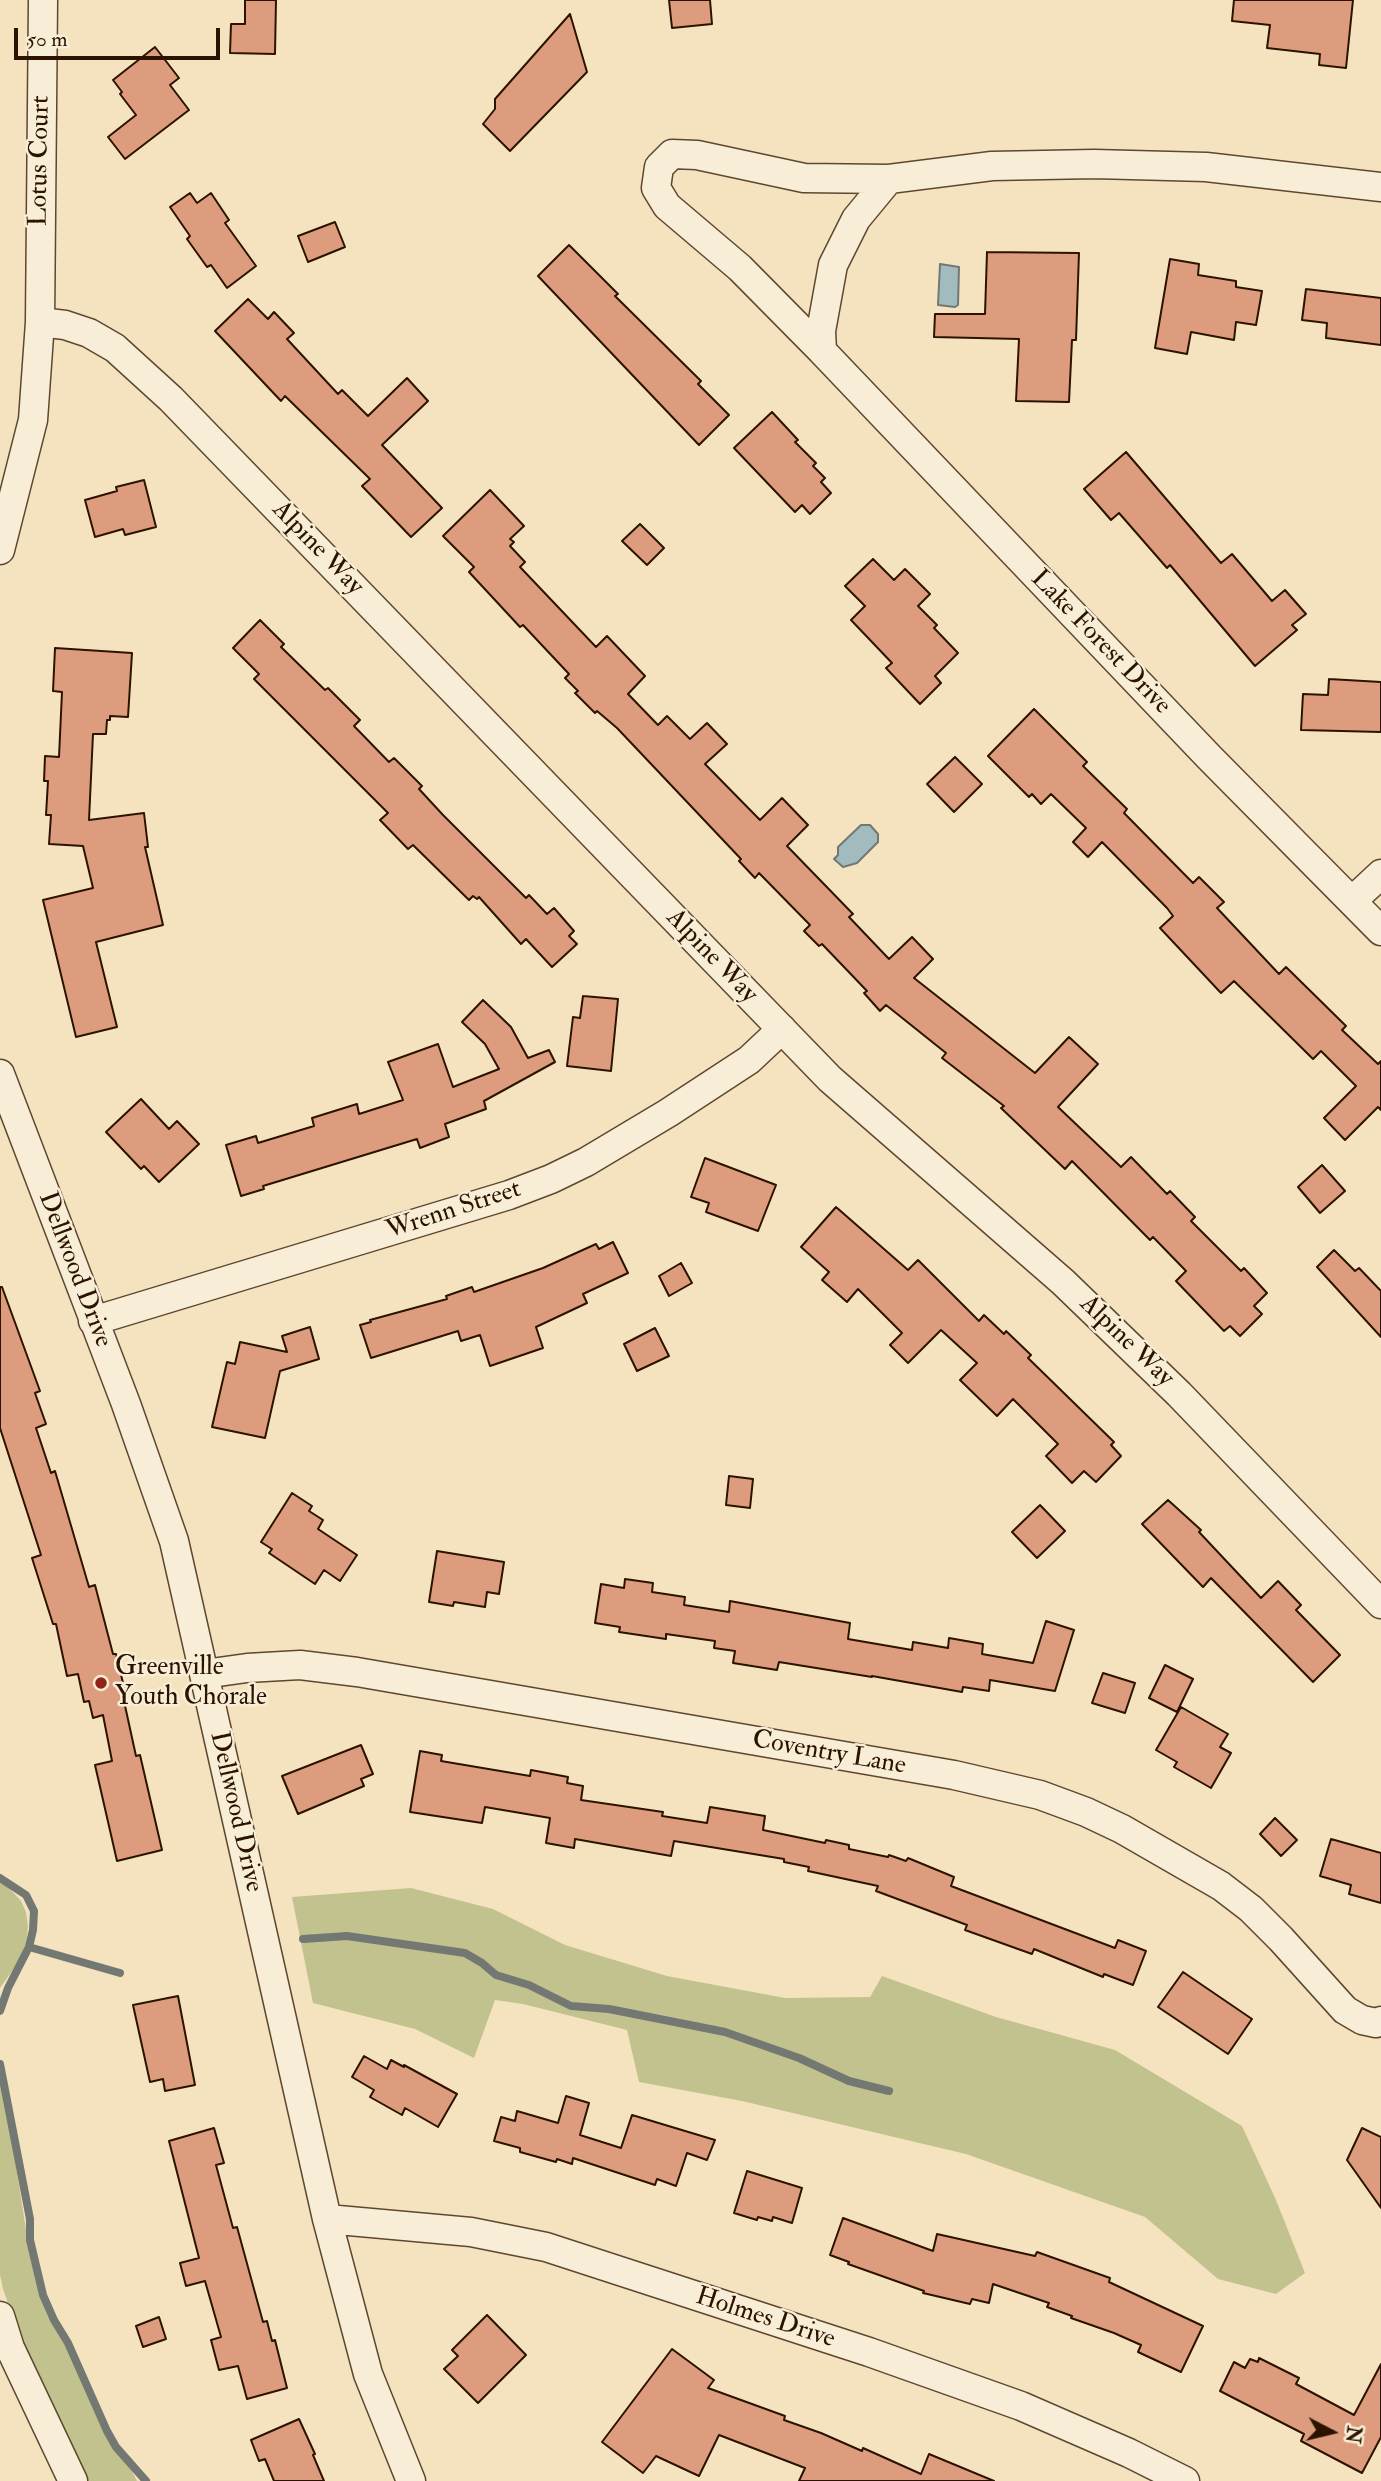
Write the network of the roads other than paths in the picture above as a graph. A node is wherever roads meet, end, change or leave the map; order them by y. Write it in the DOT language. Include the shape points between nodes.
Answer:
graph roads {
  1 [pos="43,0"];
  2 [pos="889,179"];
  3 [pos="1381,187"];
  4 [pos="40,322"];
  5 [pos="822,351"];
  6 [pos="0,550"];
  7 [pos="1381,874"];
  8 [pos="1352,901"];
  9 [pos="1381,931"];
  10 [pos="782,1029"];
  11 [pos="0,1074"];
  12 [pos="93,1321"];
  13 [pos="1381,1604"];
  14 [pos="204,1674"];
  15 [pos="1381,2021"];
  16 [pos="327,2219"];
  17 [pos="0,2316"];
  18 [pos="73,2481"];
  19 [pos="411,2481"];
  20 [pos="1185,2481"];
  1 -- 4 [label="street, Lotus Court"];
  2 -- 3 [label="street, Lake Forest Drive" via="992,166 1094,164 1206,167"];
  2 -- 5 [label="street" via="856,219 832,265 822,320"];
  2 -- 5 [label="street, Lake Forest Drive" via="804,178 697,155 672,154 659,167 656,188 667,206 740,268"];
  4 -- 6 [label="street" via="33,420"];
  4 -- 10 [label="street, Alpine Way" via="89,333 115,348 171,399"];
  5 -- 8 [label="street, Lake Forest Drive"];
  7 -- 8 [label="street"];
  8 -- 9 [label="street, Lake Forest Drive"];
  10 -- 12 [label="street, Wrenn Street" via="749,1060 668,1113 551,1179"];
  10 -- 13 [label="street, Alpine Way" via="881,1125 1063,1282 1179,1394"];
  11 -- 12 [label="street, Dellwood Drive"];
  12 -- 14 [label="street, Dellwood Drive" via="174,1541"];
  14 -- 15 [label="street, Coventry Lane" via="300,1665 357,1672 954,1775 1040,1795 1122,1829 1220,1886 1251,1909 1345,2010 1362,2020"];
  14 -- 16 [label="street, Dellwood Drive"];
  16 -- 19 [label="street, Dellwood Drive" via="368,2374"];
  16 -- 20 [label="street, Holmes Drive" via="471,2232 546,2248 1021,2406"];
  17 -- 18 [label="street" via="10,2348"];
}
